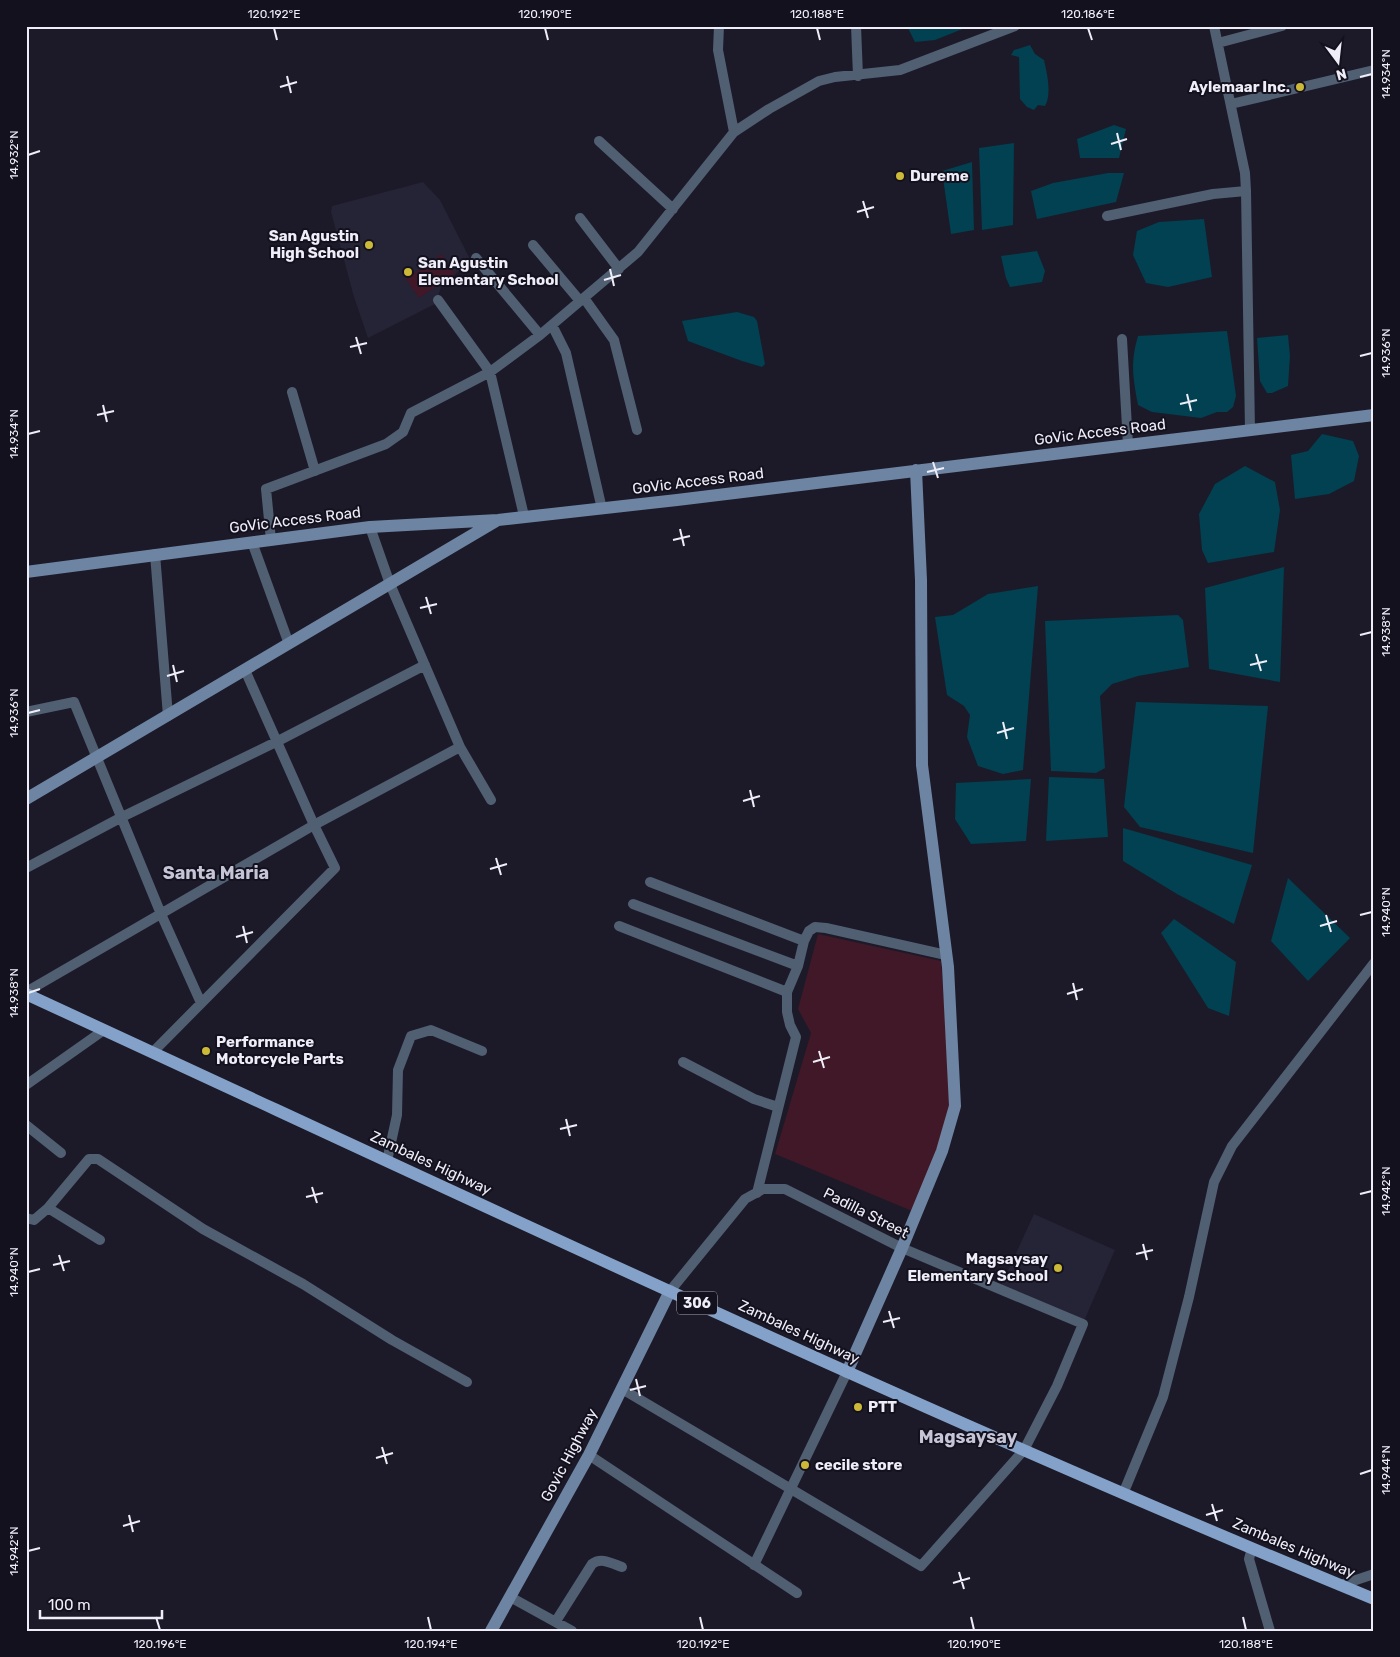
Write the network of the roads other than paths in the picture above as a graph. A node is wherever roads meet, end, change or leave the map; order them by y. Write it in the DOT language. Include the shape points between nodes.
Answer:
graph roads {
  1 [pos="719,26"];
  2 [pos="856,26"];
  3 [pos="1014,26"];
  4 [pos="1214,26"];
  5 [pos="1282,26"];
  6 [pos="1004,28"];
  7 [pos="1218,42"];
  8 [pos="1374,70"];
  9 [pos="858,76"];
  10 [pos="1230,104"];
  11 [pos="734,132"];
  12 [pos="599,140"];
  13 [pos="1246,191"];
  14 [pos="673,209"];
  15 [pos="1107,216"];
  16 [pos="580,218"];
  17 [pos="533,245"];
  18 [pos="476,258"];
  19 [pos="620,269"];
  20 [pos="438,300"];
  21 [pos="582,300"];
  22 [pos="552,325"];
  23 [pos="540,335"];
  24 [pos="1122,339"];
  25 [pos="490,372"];
  26 [pos="292,392"];
  27 [pos="1374,415"];
  28 [pos="637,430"];
  29 [pos="1250,430"];
  30 [pos="1128,446"];
  31 [pos="916,470"];
  32 [pos="315,471"];
  33 [pos="602,508"];
  34 [pos="524,516"];
  35 [pos="498,520"];
  36 [pos="370,527"];
  37 [pos="271,540"];
  38 [pos="252,542"];
  39 [pos="155,554"];
  40 [pos="26,572"];
  41 [pos="390,584"];
  42 [pos="289,644"];
  43 [pos="425,665"];
  44 [pos="245,670"];
  45 [pos="26,712"];
  46 [pos="168,716"];
  47 [pos="278,741"];
  48 [pos="460,748"];
  49 [pos="97,759"];
  50 [pos="26,799"];
  51 [pos="491,800"];
  52 [pos="122,817"];
  53 [pos="314,826"];
  54 [pos="26,868"];
  55 [pos="650,882"];
  56 [pos="633,904"];
  57 [pos="161,914"];
  58 [pos="619,926"];
  59 [pos="804,941"];
  60 [pos="946,955"];
  61 [pos="1374,963"];
  62 [pos="798,966"];
  63 [pos="787,992"];
  64 [pos="26,993"];
  65 [pos="201,1003"];
  66 [pos="104,1030"];
  67 [pos="482,1051"];
  68 [pos="153,1052"];
  69 [pos="683,1062"];
  70 [pos="26,1085"];
  71 [pos="778,1107"];
  72 [pos="26,1125"];
  73 [pos="61,1153"];
  74 [pos="387,1160"];
  75 [pos="757,1192"];
  76 [pos="48,1208"];
  77 [pos="26,1218"];
  78 [pos="100,1240"];
  79 [pos="902,1248"];
  80 [pos="670,1290"];
  81 [pos="847,1372"];
  82 [pos="467,1382"];
  83 [pos="622,1389"];
  84 [pos="1024,1450"];
  85 [pos="589,1455"];
  86 [pos="791,1489"];
  87 [pos="1123,1494"];
  88 [pos="1252,1548"];
  89 [pos="754,1565"];
  90 [pos="622,1567"];
  91 [pos="1374,1574"];
  92 [pos="1341,1585"];
  93 [pos="797,1592"];
  94 [pos="510,1597"];
  95 [pos="1374,1599"];
  96 [pos="556,1622"];
  97 [pos="492,1631"];
  98 [pos="572,1631"];
  99 [pos="1270,1631"];
  1 -- 11 [label="street" via="718,50"];
  2 -- 9 [label="street"];
  3 -- 6 [label="street"];
  4 -- 7 [label="street"];
  5 -- 7 [label="street"];
  6 -- 9 [label="street" via="900,70"];
  7 -- 10 [label="street"];
  8 -- 10 [label="street"];
  9 -- 11 [label="street" via="819,81"];
  10 -- 13 [label="street"];
  11 -- 14 [label="street"];
  12 -- 14 [label="street"];
  13 -- 15 [label="street" via="1213,194"];
  13 -- 29 [label="street"];
  14 -- 19 [label="street"];
  16 -- 19 [label="street"];
  17 -- 21 [label="street"];
  18 -- 23 [label="street"];
  19 -- 21 [label="street"];
  20 -- 25 [label="street"];
  21 -- 22 [label="street"];
  21 -- 28 [label="street" via="614,340"];
  22 -- 23 [label="street"];
  22 -- 33 [label="street" via="566,354"];
  23 -- 25 [label="street"];
  24 -- 30 [label="street"];
  25 -- 32 [label="street" via="411,413 403,432 386,444"];
  25 -- 34 [label="street"];
  26 -- 32 [label="street"];
  27 -- 29 [label="main road, GoVic Access Road"];
  29 -- 30 [label="main road, GoVic Access Road"];
  30 -- 31 [label="main road, GoVic Access Road"];
  31 -- 33 [label="main road, GoVic Access Road"];
  31 -- 60 [label="main road" via="922,764"];
  32 -- 37 [label="street" via="266,489"];
  33 -- 34 [label="main road, GoVic Access Road"];
  34 -- 35 [label="main road, GoVic Access Road"];
  35 -- 36 [label="main road, GoVic Access Road"];
  35 -- 41 [label="main road"];
  36 -- 37 [label="main road, GoVic Access Road"];
  36 -- 41 [label="street"];
  37 -- 38 [label="main road, GoVic Access Road"];
  38 -- 39 [label="main road, GoVic Access Road"];
  38 -- 42 [label="street"];
  39 -- 40 [label="main road, GoVic Access Road"];
  39 -- 46 [label="street"];
  41 -- 42 [label="main road"];
  41 -- 43 [label="street"];
  42 -- 44 [label="main road"];
  43 -- 47 [label="street"];
  43 -- 48 [label="street"];
  44 -- 46 [label="main road"];
  44 -- 47 [label="street"];
  45 -- 49 [label="street" via="74,702"];
  46 -- 49 [label="main road"];
  47 -- 52 [label="street"];
  47 -- 53 [label="street"];
  48 -- 51 [label="street"];
  48 -- 53 [label="street"];
  49 -- 50 [label="main road"];
  49 -- 52 [label="street"];
  52 -- 54 [label="street"];
  52 -- 57 [label="street"];
  53 -- 57 [label="street"];
  53 -- 65 [label="street" via="335,868"];
  55 -- 59 [label="street"];
  56 -- 62 [label="street"];
  57 -- 64 [label="street"];
  57 -- 65 [label="street"];
  58 -- 63 [label="street"];
  59 -- 60 [label="street" via="809,931 816,927"];
  59 -- 62 [label="street"];
  60 -- 79 [label="main road" via="955,1106 942,1150"];
  61 -- 87 [label="street" via="1232,1146 1214,1182 1163,1398"];
  62 -- 63 [label="street"];
  63 -- 71 [label="street" via="787,1012 796,1037"];
  64 -- 66 [label="main road, Zambales Highway / 306"];
  65 -- 68 [label="street"];
  66 -- 68 [label="main road, Zambales Highway / 306"];
  66 -- 70 [label="street"];
  67 -- 74 [label="street" via="431,1030 411,1036 398,1070 397,1115"];
  68 -- 74 [label="main road, Zambales Highway / 306"];
  69 -- 71 [label="street" via="754,1099"];
  71 -- 75 [label="street"];
  72 -- 73 [label="street"];
  74 -- 80 [label="main road, Zambales Highway / 306"];
  75 -- 79 [label="street, Padilla Street" via="763,1189 786,1190"];
  75 -- 80 [label="street" via="745,1199"];
  76 -- 77 [label="street" via="34,1220"];
  76 -- 78 [label="street"];
  76 -- 82 [label="street" via="89,1159 98,1159 203,1229 303,1284"];
  79 -- 81 [label="main road"];
  79 -- 84 [label="street, Padilla Street" via="1083,1324 1057,1386"];
  80 -- 81 [label="main road, Zambales Highway / 306"];
  80 -- 83 [label="main road, Govic Highway"];
  81 -- 84 [label="main road, Zambales Highway / 306"];
  81 -- 86 [label="street"];
  83 -- 85 [label="main road, Govic Highway"];
  83 -- 86 [label="street"];
  84 -- 86 [label="street" via="922,1566"];
  84 -- 87 [label="main road, Zambales Highway / 306"];
  85 -- 89 [label="street"];
  85 -- 94 [label="main road, Govic Highway"];
  86 -- 89 [label="street"];
  87 -- 88 [label="main road, Zambales Highway / 306"];
  88 -- 92 [label="main road, Zambales Highway / 306"];
  88 -- 99 [label="street" via="1249,1559"];
  89 -- 93 [label="street"];
  90 -- 96 [label="street" via="602,1560 592,1564"];
  91 -- 92 [label="street"];
  92 -- 95 [label="main road, Zambales Highway / 306"];
  94 -- 96 [label="street"];
  94 -- 97 [label="main road, Govic Highway"];
  96 -- 98 [label="street"];
}
